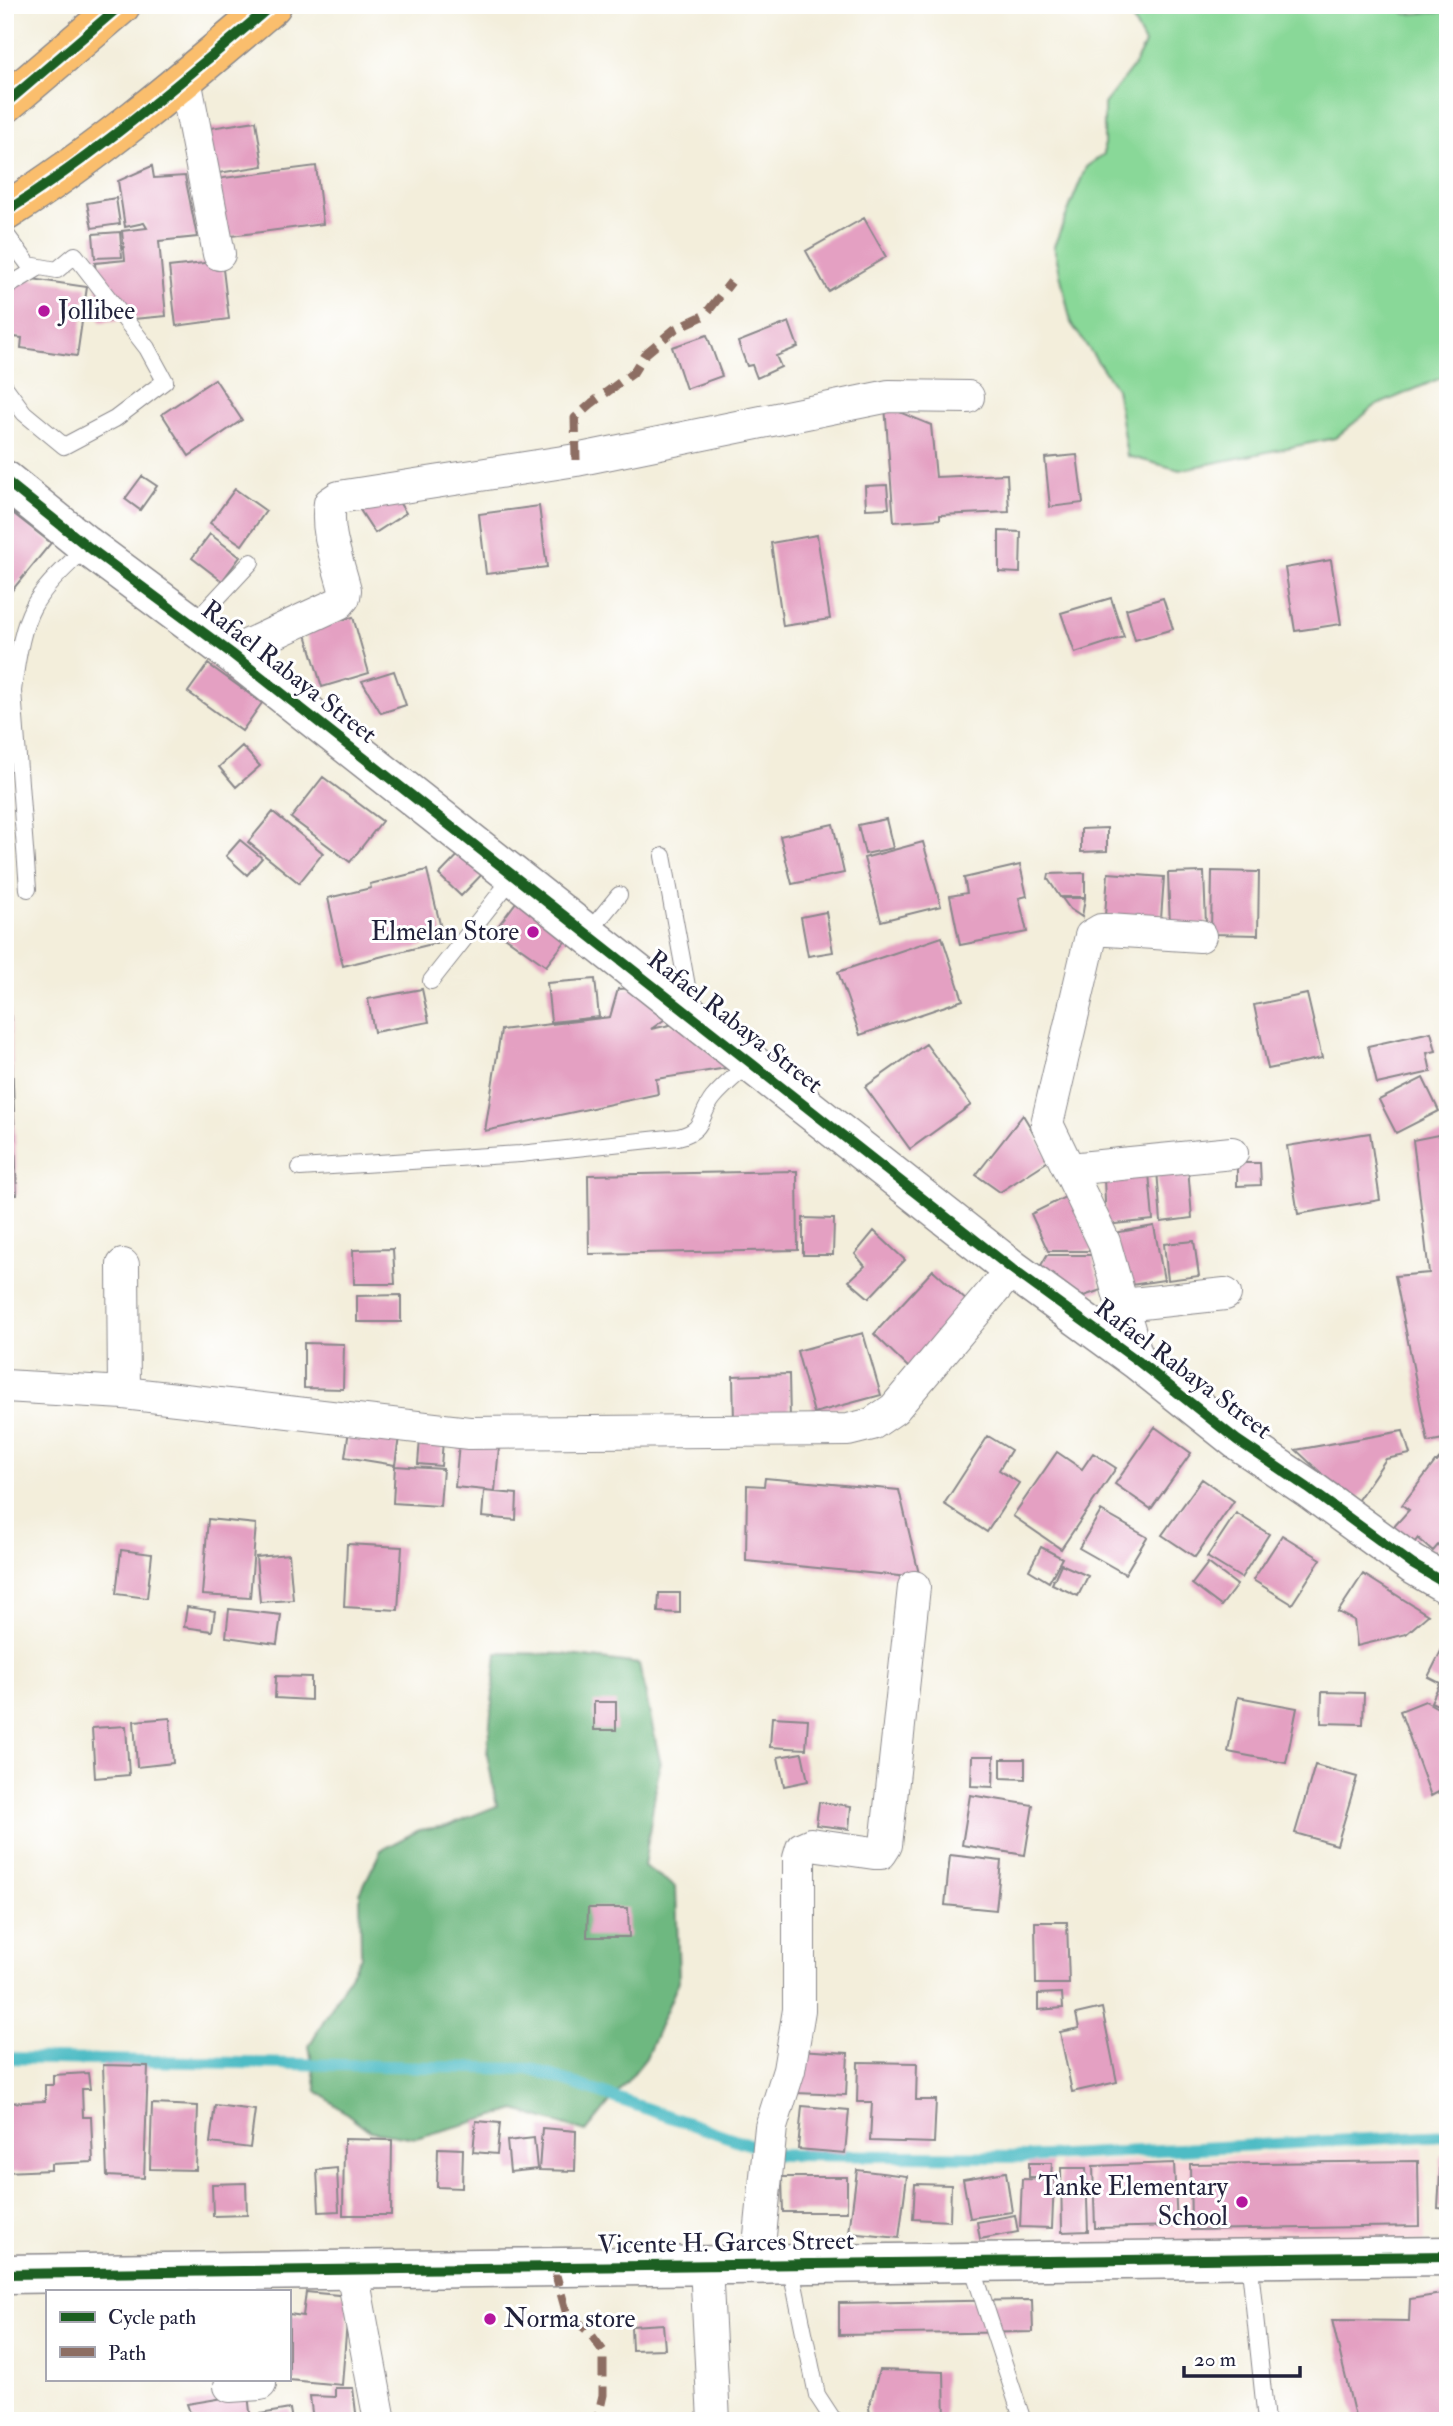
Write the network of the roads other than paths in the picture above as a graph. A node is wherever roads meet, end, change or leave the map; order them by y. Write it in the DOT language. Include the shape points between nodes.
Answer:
graph roads {
  1 [pos="121,5"];
  2 [pos="272,5"];
  3 [pos="185,79"];
  4 [pos="5,104"];
  5 [pos="5,212"];
  6 [pos="5,233"];
  7 [pos="219,254"];
  8 [pos="40,267"];
  9 [pos="5,288"];
  10 [pos="5,387"];
  11 [pos="968,397"];
  12 [pos="5,480"];
  13 [pos="88,546"];
  14 [pos="251,562"];
  15 [pos="192,624"];
  16 [pos="231,653"];
  17 [pos="663,856"];
  18 [pos="513,877"];
  19 [pos="29,890"];
  20 [pos="619,895"];
  21 [pos="586,935"];
  22 [pos="1200,936"];
  23 [pos="431,981"];
  24 [pos="693,1018"];
  25 [pos="750,1063"];
  26 [pos="1232,1153"];
  27 [pos="300,1168"];
  28 [pos="1070,1169"];
  29 [pos="123,1265"];
  30 [pos="1012,1269"];
  31 [pos="1225,1294"];
  32 [pos="1123,1305"];
  33 [pos="1138,1361"];
  34 [pos="5,1386"];
  35 [pos="124,1392"];
  36 [pos="1448,1585"];
  37 [pos="914,1587"];
  38 [pos="1448,2256"];
  39 [pos="1249,2259"];
  40 [pos="971,2262"];
  41 [pos="774,2265"];
  42 [pos="706,2266"];
  43 [pos="352,2271"];
  44 [pos="5,2274"];
  45 [pos="262,2281"];
  46 [pos="380,2421"];
  47 [pos="714,2421"];
  48 [pos="834,2421"];
  49 [pos="1023,2421"];
  50 [pos="1266,2421"];
  1 -- 4 [label="highway"];
  2 -- 3 [label="highway"];
  3 -- 5 [label="highway" via="57,179"];
  3 -- 7 [label="street"];
  6 -- 8 [label="lane" via="29,265"];
  8 -- 9 [label="lane"];
  8 -- 10 [label="lane" via="57,270 75,255 147,348 164,381 116,419 64,446 24,413"];
  11 -- 16 [label="street" via="889,396 576,460 339,497 330,503 328,514 344,597"];
  12 -- 13 [label="street, Rafael Rabaya Street"];
  13 -- 15 [label="street, Rafael Rabaya Street"];
  13 -- 19 [label="lane" via="33,608 17,661 13,691"];
  14 -- 15 [label="lane"];
  15 -- 16 [label="street, Rafael Rabaya Street"];
  16 -- 18 [label="street, Rafael Rabaya Street"];
  17 -- 24 [label="lane"];
  18 -- 21 [label="street, Rafael Rabaya Street"];
  18 -- 23 [label="lane"];
  20 -- 21 [label="lane"];
  21 -- 24 [label="street, Rafael Rabaya Street"];
  22 -- 28 [label="street" via="1108,930 1089,939 1047,1124"];
  24 -- 25 [label="street, Rafael Rabaya Street"];
  25 -- 27 [label="lane" via="713,1099 700,1126 689,1135 520,1154"];
  25 -- 30 [label="street, Rafael Rabaya Street"];
  26 -- 28 [label="street"];
  28 -- 32 [label="street" via="1104,1242"];
  29 -- 35 [label="street"];
  30 -- 33 [label="street, Rafael Rabaya Street"];
  30 -- 35 [label="street" via="894,1409 872,1424 848,1430 468,1433"];
  31 -- 32 [label="street"];
  32 -- 33 [label="street"];
  33 -- 36 [label="street, Rafael Rabaya Street" via="1237,1440"];
  34 -- 35 [label="street"];
  37 -- 41 [label="street" via="886,1845 881,1853 874,1853 811,1844 802,1847 799,1858 799,2010 789,2070 771,2127 764,2184"];
  38 -- 39 [label="street, Vicente H. Garces Street"];
  39 -- 40 [label="street, Vicente H. Garces Street"];
  39 -- 50 [label="lane"];
  40 -- 41 [label="street, Vicente H. Garces Street"];
  40 -- 49 [label="lane"];
  41 -- 42 [label="street, Vicente H. Garces Street"];
  41 -- 48 [label="lane" via="817,2395"];
  42 -- 43 [label="street, Vicente H. Garces Street"];
  42 -- 47 [label="street"];
  43 -- 45 [label="street, Vicente H. Garces Street"];
  43 -- 46 [label="street"];
  44 -- 45 [label="street, Vicente H. Garces Street"];
}
